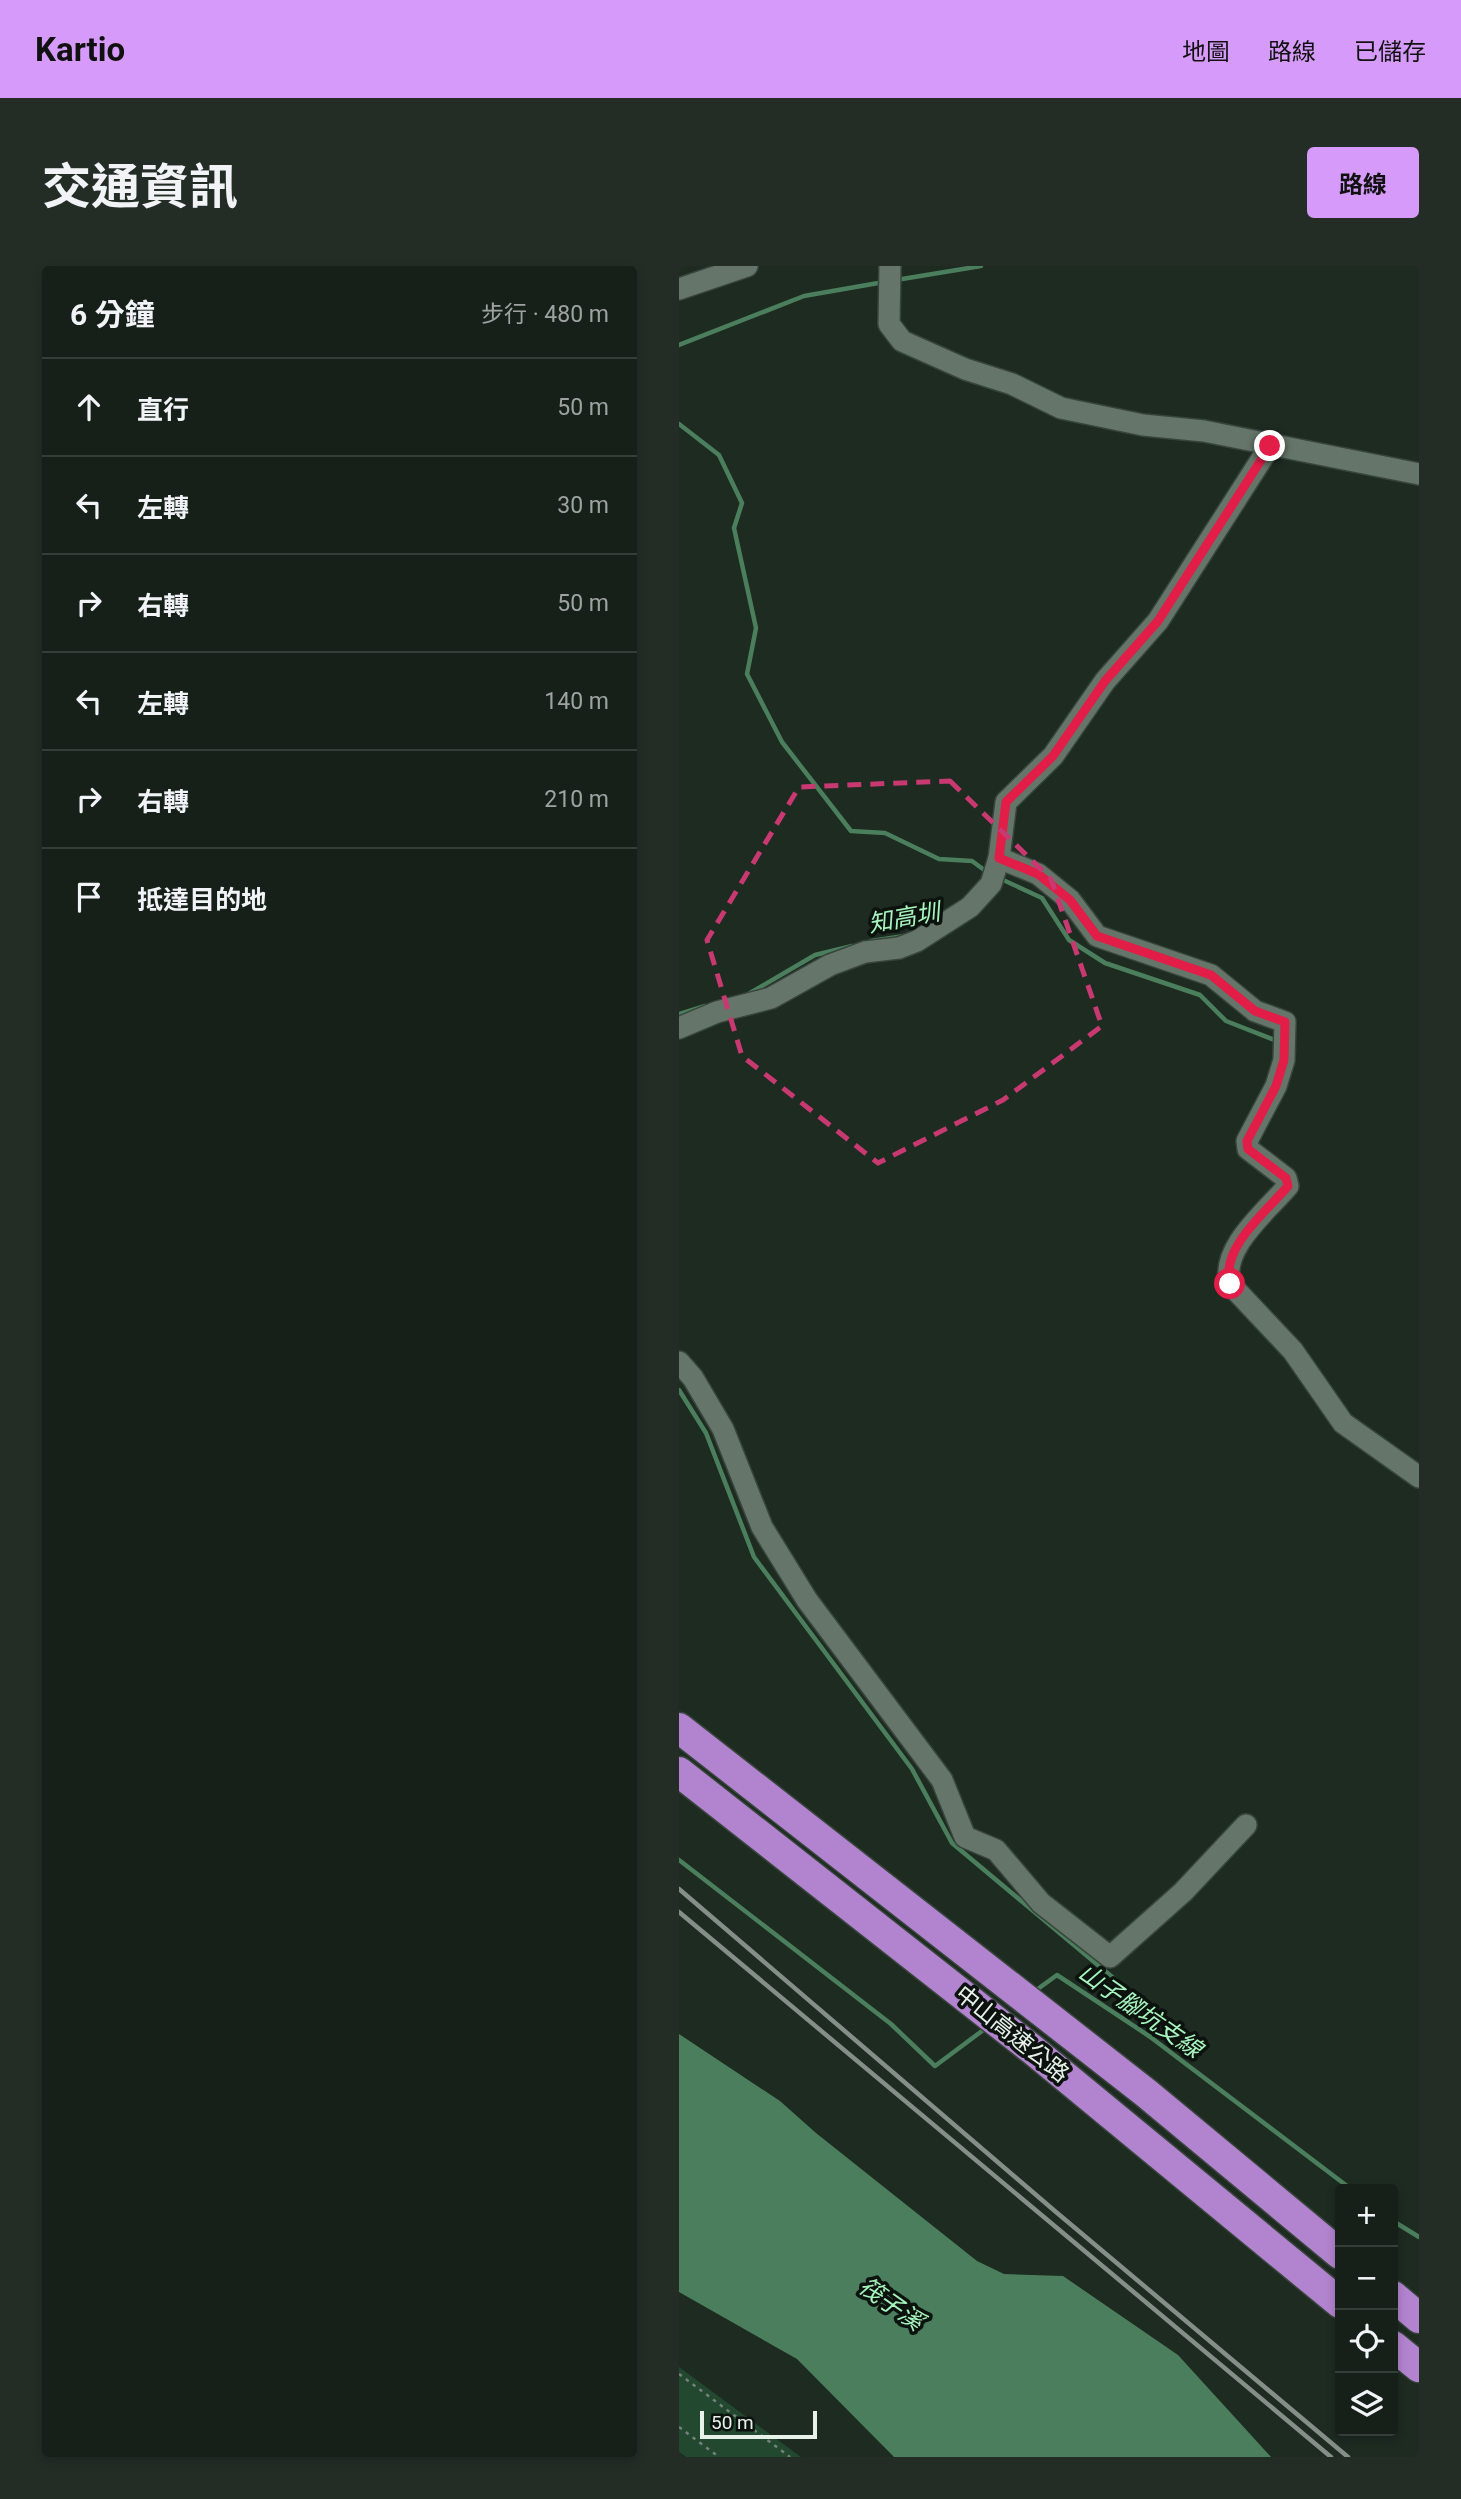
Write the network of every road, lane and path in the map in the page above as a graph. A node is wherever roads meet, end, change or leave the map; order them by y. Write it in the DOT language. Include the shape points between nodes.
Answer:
graph roads {
  1 [pos="747,266"];
  2 [pos="890,266"];
  3 [pos="679,289"];
  4 [pos="1270,446"];
  5 [pos="1419,474"];
  6 [pos="999,858"];
  7 [pos="679,1028"];
  8 [pos="679,1362"];
  9 [pos="1419,1477"];
  10 [pos="679,1728"];
  11 [pos="679,1772"];
  12 [pos="1246,1825"];
  13 [pos="1335,2250"];
  14 [pos="1335,2299"];
  15 [pos="1398,2301"];
  16 [pos="1419,2318"];
  17 [pos="1398,2350"];
  18 [pos="1419,2367"];
  19 [pos="679,2374"];
  20 [pos="679,2427"];
  21 [pos="719,2457"];
  22 [pos="790,2457"];
  1 -- 3 [label="street"];
  2 -- 4 [label="street" via="890,324 902,341 1061,408"];
  4 -- 5 [label="street"];
  4 -- 6 [label="street" via="1158,621 1105,681 1053,756 1006,802"];
  6 -- 7 [label="street" via="991,884 970,907 917,942 865,952 830,965 771,998"];
  6 -- 9 [label="street" via="1038,874 1070,900 1097,936 1211,975 1255,1011 1285,1022 1284,1060 1276,1086 1247,1141 1248,1149 1286,1178 1288,1186 1240,1242 1227,1274 1230,1284 1293,1351 1343,1423"];
  8 -- 12 [label="street" via="723,1429 762,1527 807,1600 942,1780 965,1837 996,1850 1041,1903 1110,1957 1183,1892"];
  10 -- 13 [label="highway, 中山高速公路" via="1146,2093"];
  11 -- 14 [label="highway, 中山高速公路" via="1022,2041"];
  15 -- 16 [label="highway"];
  17 -- 18 [label="highway"];
  19 -- 22 [label="path"];
  20 -- 21 [label="path"];
}
